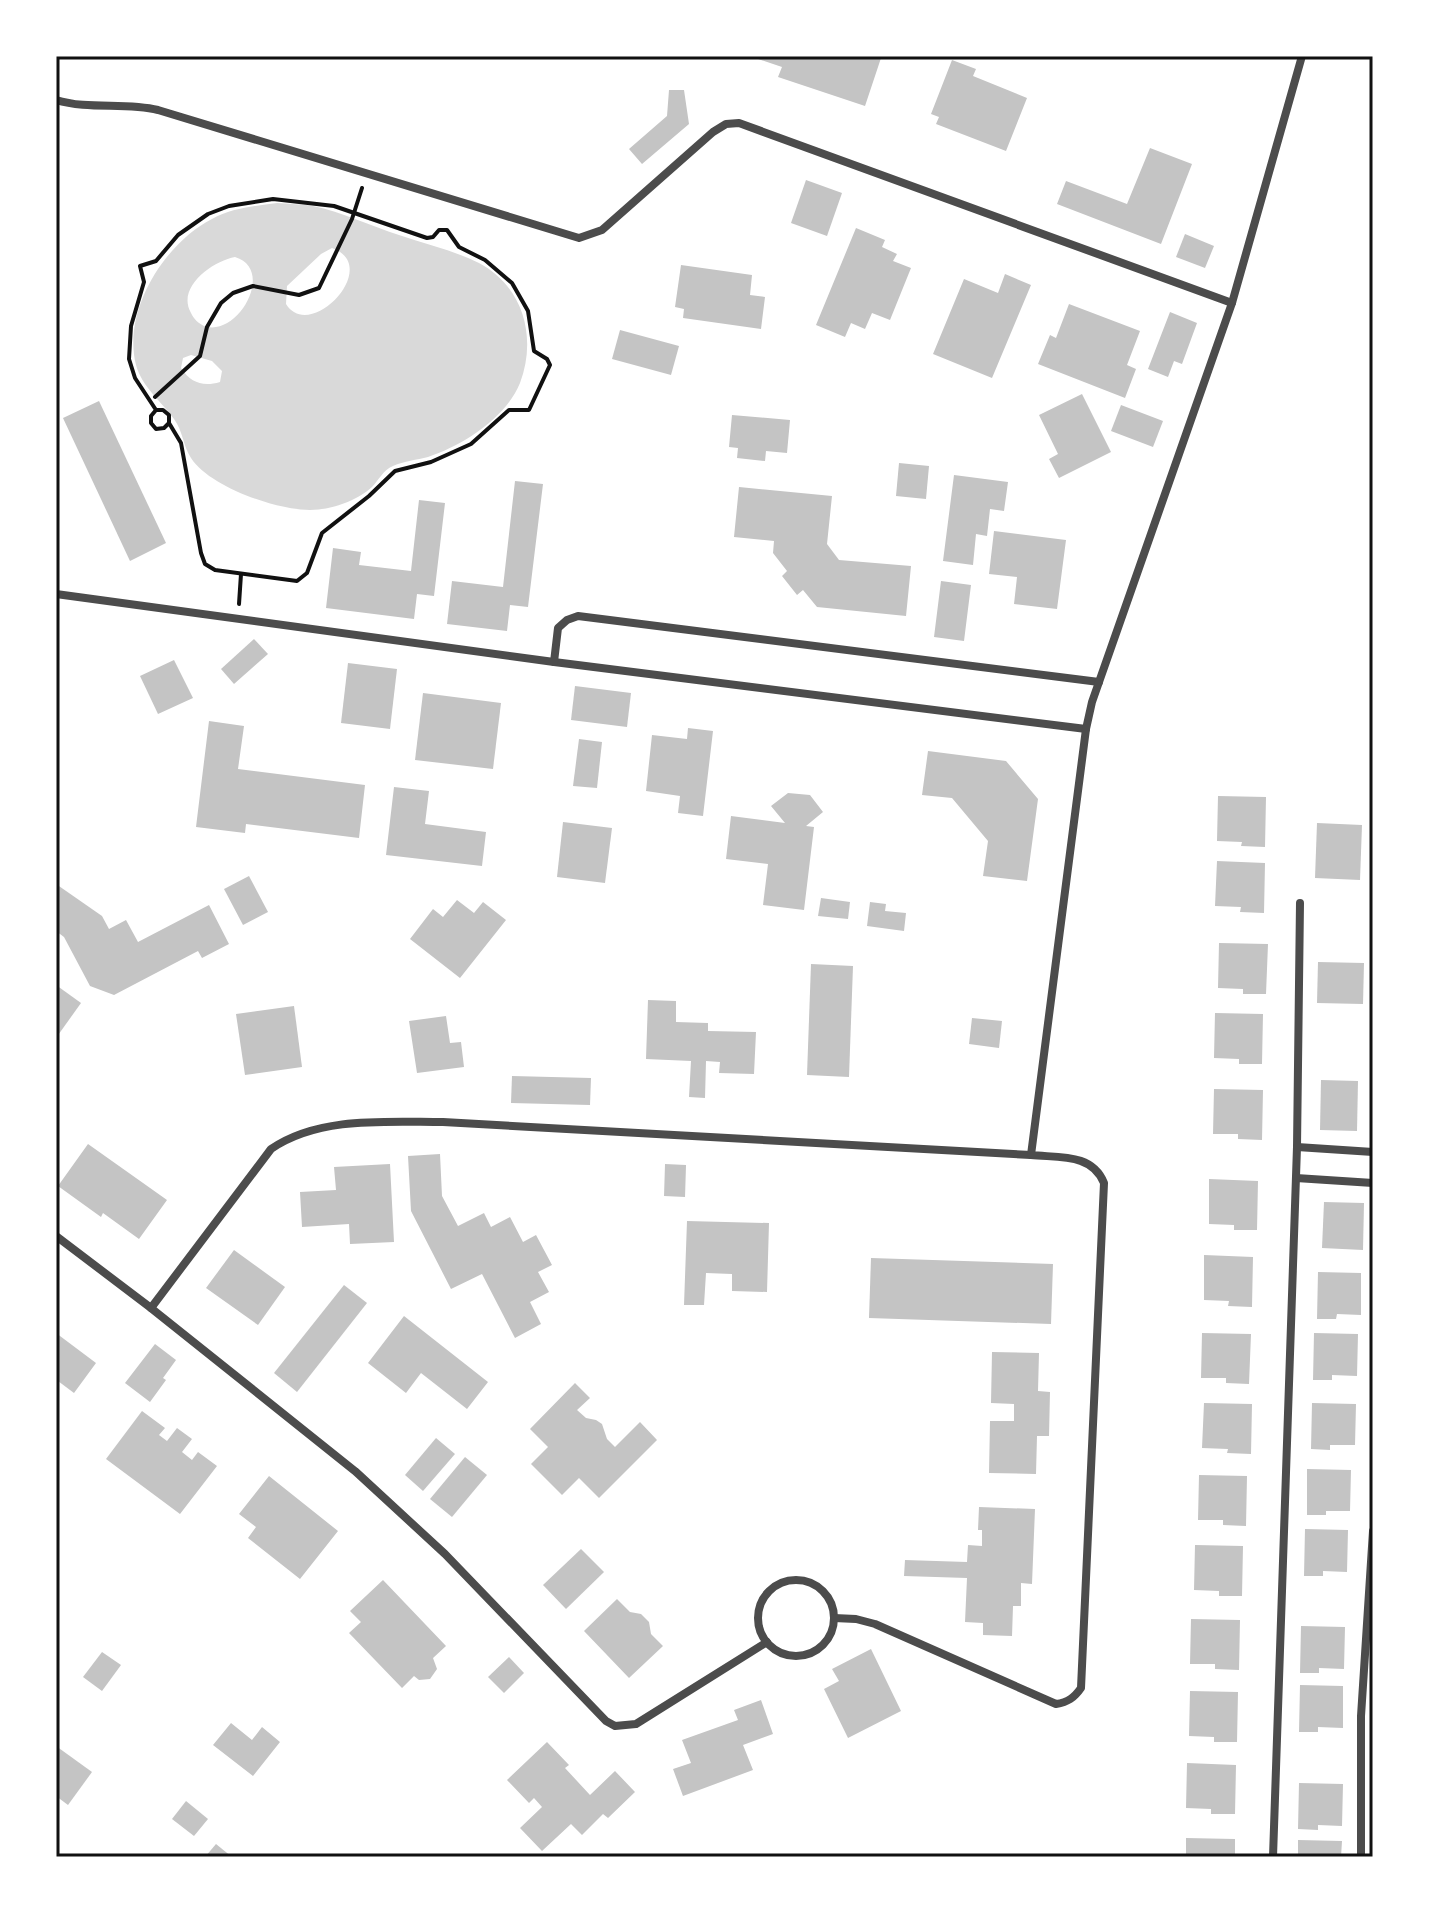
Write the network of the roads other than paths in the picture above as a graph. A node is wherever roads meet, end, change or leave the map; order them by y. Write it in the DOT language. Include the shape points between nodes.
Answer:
graph roads {
  1 [pos="1302,56"];
  2 [pos="56,100"];
  3 [pos="1232,303"];
  4 [pos="56,594"];
  5 [pos="554,662"];
  6 [pos="1099,682"];
  7 [pos="1086,729"];
  8 [pos="1300,903"];
  9 [pos="1297,1147"];
  10 [pos="1373,1152"];
  11 [pos="1031,1155"];
  12 [pos="1296,1178"];
  13 [pos="1373,1183"];
  14 [pos="56,1236"];
  15 [pos="151,1308"];
  16 [pos="1373,1531"];
  17 [pos="834,1618"];
  18 [pos="767,1642"];
  19 [pos="1273,1857"];
  20 [pos="1361,1857"];
  1 -- 3 [label="street"];
  2 -- 3 [label="street" via="144,106 571,238 602,230 713,132 739,123"];
  3 -- 6 [label="street"];
  4 -- 5 [label="street"];
  5 -- 6 [label="street" via="558,628 578,616"];
  5 -- 7 [label="street"];
  6 -- 7 [label="street"];
  7 -- 11 [label="street"];
  8 -- 9 [label="street"];
  9 -- 10 [label="street"];
  9 -- 12 [label="street"];
  11 -- 15 [label="street" via="443,1122 381,1122 303,1132 271,1149"];
  11 -- 17 [label="street" via="1088,1162 1104,1183 1081,1688 1075,1697 1056,1704 875,1624"];
  12 -- 13 [label="street"];
  12 -- 19 [label="street"];
  14 -- 15 [label="street"];
  15 -- 18 [label="street" via="396,1507 615,1726 636,1724"];
  16 -- 20 [label="street" via="1361,1716"];
  17 -- 18 [label="street" via="822,1646 809,1654 779,1652"];
  17 -- 18 [label="street" via="821,1589 791,1580 764,1597 758,1612"];
}
